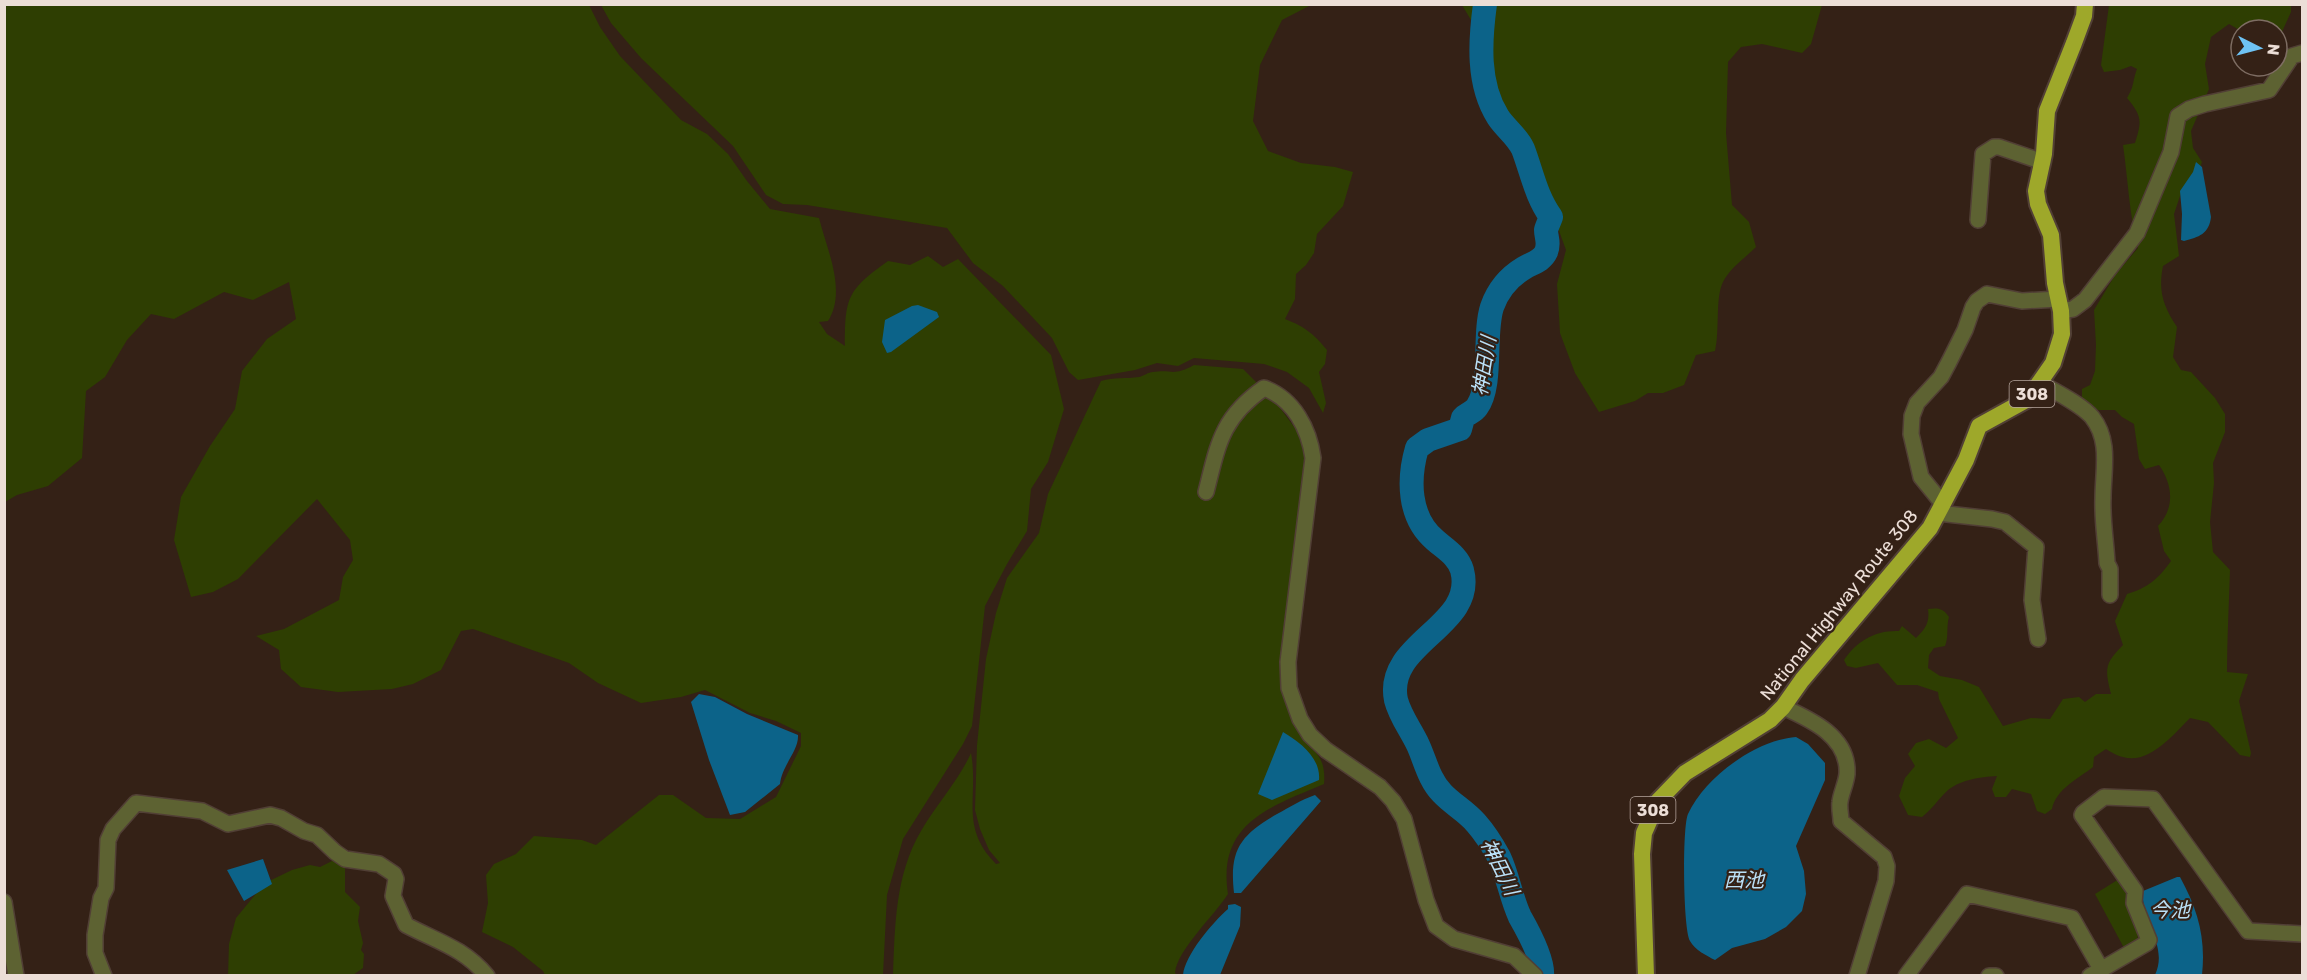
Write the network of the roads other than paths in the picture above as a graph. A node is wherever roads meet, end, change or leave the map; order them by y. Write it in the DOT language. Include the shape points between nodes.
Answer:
graph roads {
  1 [pos="2085,4"];
  2 [pos="2302,52"];
  3 [pos="2043,162"];
  4 [pos="1978,220"];
  5 [pos="2060,305"];
  6 [pos="2041,383"];
  7 [pos="1206,492"];
  8 [pos="1940,508"];
  9 [pos="2110,595"];
  10 [pos="2038,639"];
  11 [pos="1784,707"];
  12 [pos="4,902"];
  13 [pos="2302,934"];
  14 [pos="2095,972"];
  15 [pos="1534,974"];
  16 [pos="16,975"];
  17 [pos="104,975"];
  18 [pos="487,975"];
  19 [pos="1646,975"];
  20 [pos="1857,975"];
  21 [pos="1906,975"];
  22 [pos="1989,975"];
  23 [pos="1996,975"];
  1 -- 3 [label="highway, National Highway Route 308 / 308" via="2084,16 2047,111"];
  2 -- 5 [label="street" via="2292,56 2269,90 2205,104 2178,116 2171,152 2137,233 2085,300 2073,309"];
  3 -- 4 [label="street" via="1999,147 1983,154"];
  3 -- 5 [label="highway, National Highway Route 308 / 308" via="2036,191 2050,235"];
  5 -- 6 [label="highway, National Highway Route 308 / 308" via="2062,334 2053,363"];
  5 -- 8 [label="street" via="1987,294 1977,301 1941,377 1917,403 1912,416 1911,434 1921,477"];
  6 -- 8 [label="highway, National Highway Route 308 / 308" via="2028,399 1979,426"];
  6 -- 9 [label="street" via="2086,412 2104,442 2103,499"];
  7 -- 15 [label="street" via="1218,444 1232,418 1264,388 1282,398 1305,427 1313,458 1288,662 1289,687 1300,719 1326,750 1380,787 1393,801 1404,819 1436,926 1454,939 1514,956"];
  8 -- 10 [label="street" via="2005,522 2036,547 2032,600"];
  8 -- 11 [label="highway, National Highway Route 308 / 308" via="1930,528 1802,680"];
  11 -- 19 [label="highway, National Highway Route 308 / 308" via="1770,720 1685,773 1658,801 1644,833 1642,854"];
  11 -- 20 [label="street" via="1828,732 1843,749 1847,773 1840,803 1841,821 1884,857 1887,866 1886,881"];
  12 -- 16 [label="street"];
  13 -- 14 [label="street" via="2248,931 2153,798 2104,797 2082,815 2134,891 2134,903 2149,940"];
  14 -- 21 [label="street" via="2072,918 1967,894"];
  17 -- 18 [label="street" via="95,953 95,935 106,888 108,840 136,803 202,811 228,824 270,815 317,835 345,859 379,864 394,874 393,896 406,925 438,938"];
  22 -- 23 [label="street"];
}
